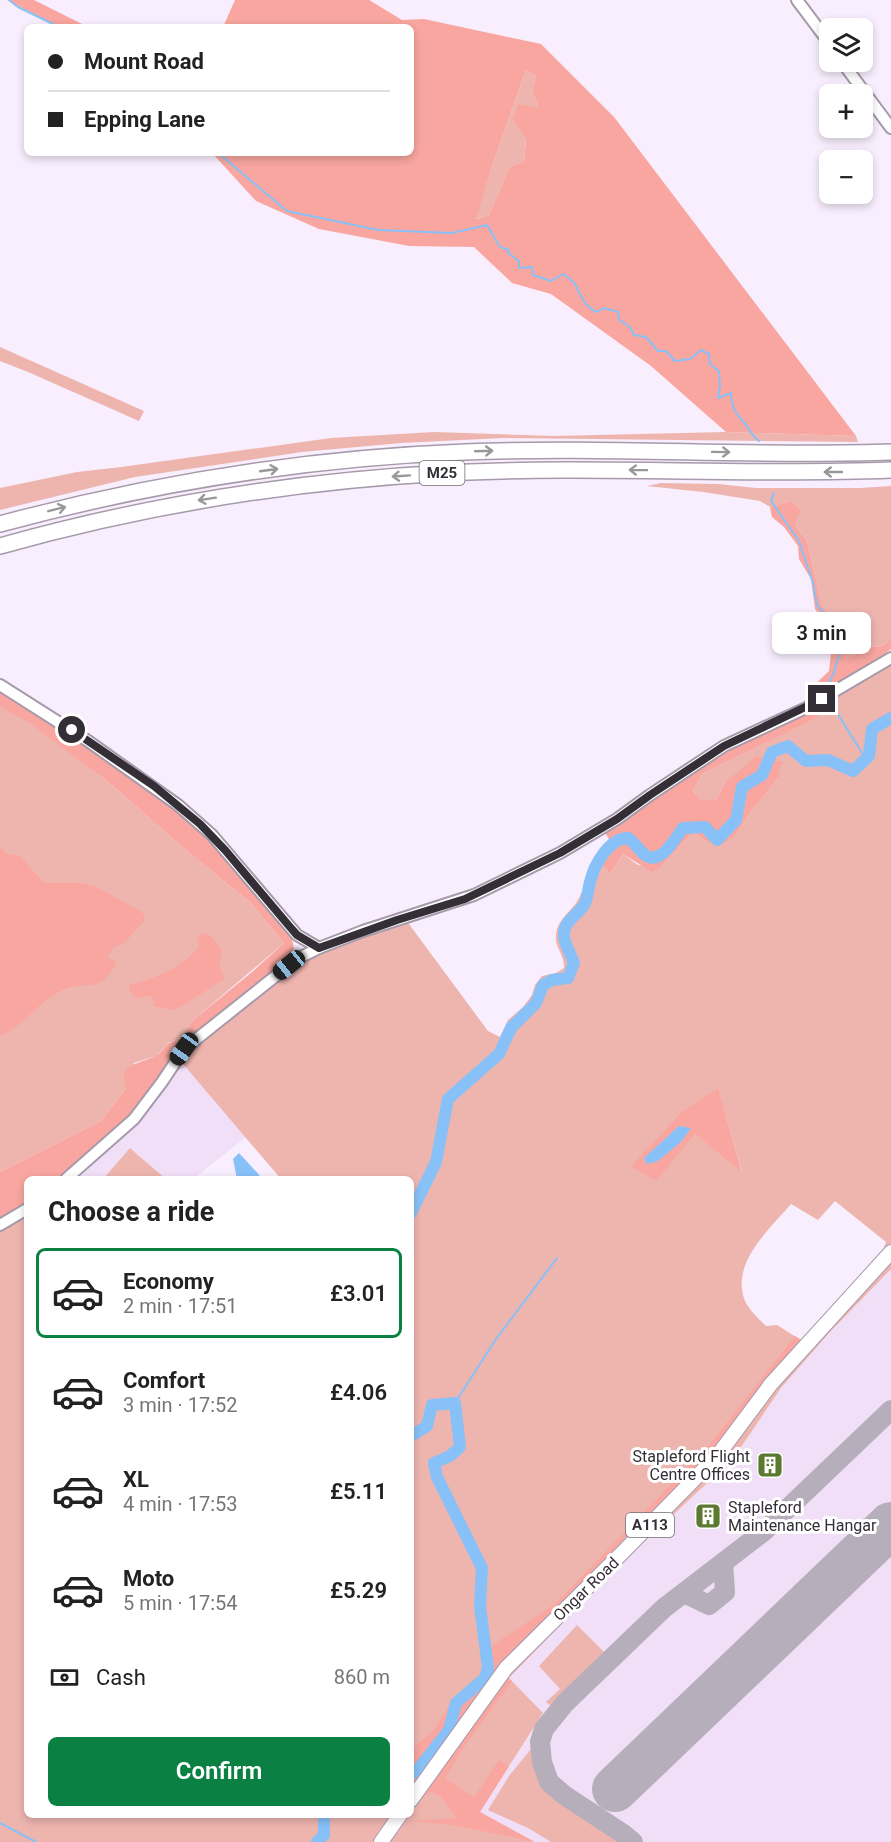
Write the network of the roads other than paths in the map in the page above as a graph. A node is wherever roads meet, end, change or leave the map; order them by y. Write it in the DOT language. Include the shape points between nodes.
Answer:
graph roads {
  1 [pos="797,0"];
  2 [pos="819,29"];
  3 [pos="849,72"];
  4 [pos="891,128"];
  5 [pos="891,452"];
  6 [pos="891,470"];
  7 [pos="0,524"];
  8 [pos="0,546"];
  9 [pos="891,658"];
  10 [pos="0,685"];
  11 [pos="297,935"];
  12 [pos="319,948"];
  13 [pos="297,959"];
  14 [pos="69,1176"];
  15 [pos="24,1211"];
  16 [pos="0,1225"];
  17 [pos="891,1252"];
  18 [pos="414,1796"];
  19 [pos="398,1818"];
  20 [pos="381,1842"];
  1 -- 2 [label="street"];
  3 -- 4 [label="street"];
  7 -- 5 [label="highway, M25, one-way" via="196,480 388,457 540,450"];
  6 -- 8 [label="highway, M25, one-way" via="563,470 372,478 194,501 90,522"];
  9 -- 12 [label="street" via="806,708 724,746 560,853 465,899"];
  10 -- 11 [label="street" via="178,805 218,842"];
  11 -- 12 [label="street"];
  11 -- 13 [label="street"];
  12 -- 13 [label="street"];
  13 -- 14 [label="street" via="184,1049 134,1119"];
  15 -- 16 [label="street"];
  17 -- 18 [label="main road, Ongar Road / A113" via="771,1384 718,1455 506,1668"];
  19 -- 20 [label="main road"];
}
